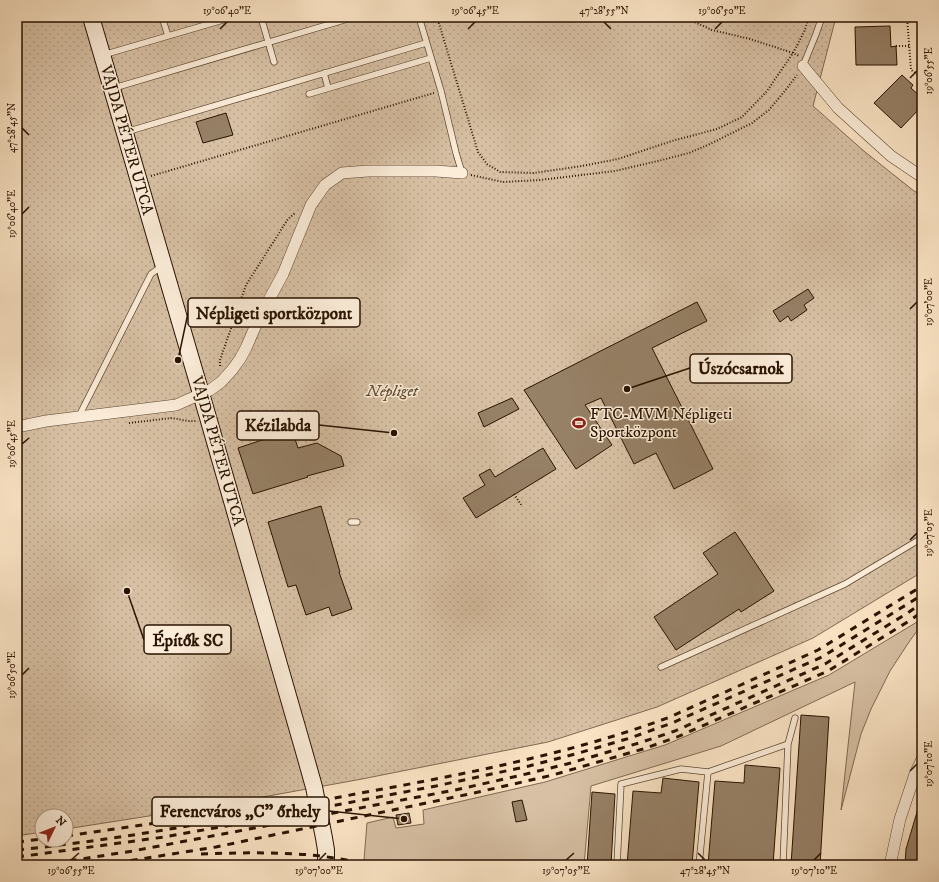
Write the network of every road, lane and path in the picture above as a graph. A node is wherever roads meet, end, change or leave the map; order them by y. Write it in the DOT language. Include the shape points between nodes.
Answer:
graph roads {
  1 [pos="91,17"];
  2 [pos="162,17"];
  3 [pos="233,17"];
  4 [pos="260,17"];
  5 [pos="354,17"];
  6 [pos="419,17"];
  7 [pos="437,17"];
  8 [pos="684,17"];
  9 [pos="809,17"];
  10 [pos="822,17"];
  11 [pos="907,17"];
  12 [pos="168,36"];
  13 [pos="268,42"];
  14 [pos="426,43"];
  15 [pos="896,46"];
  16 [pos="909,46"];
  17 [pos="792,53"];
  18 [pos="102,56"];
  19 [pos="431,58"];
  20 [pos="274,62"];
  21 [pos="804,63"];
  22 [pos="324,73"];
  23 [pos="922,77"];
  24 [pos="112,88"];
  25 [pos="328,88"];
  26 [pos="441,91"];
  27 [pos="309,94"];
  28 [pos="124,132"];
  29 [pos="462,173"];
  30 [pos="922,177"];
  31 [pos="138,180"];
  32 [pos="311,205"];
  33 [pos="163,265"];
  34 [pos="221,382"];
  35 [pos="201,394"];
  36 [pos="79,417"];
  37 [pos="202,421"];
  38 [pos="126,423"];
  39 [pos="17,427"];
  40 [pos="514,494"];
  41 [pos="522,506"];
  42 [pos="922,538"];
  43 [pos="662,667"];
  44 [pos="795,718"];
  45 [pos="788,744"];
  46 [pos="922,759"];
  47 [pos="708,772"];
  48 [pos="326,865"];
  49 [pos="617,865"];
  50 [pos="699,865"];
  51 [pos="783,865"];
  52 [pos="890,865"];
  1 -- 18 [label="street, VAJDA PÉTER UTCA"];
  2 -- 12 [label="lane"];
  3 -- 12 [label="lane"];
  4 -- 13 [label="lane"];
  5 -- 13 [label="lane"];
  6 -- 14 [label="lane"];
  7 -- 17 [label="path" via="478,152 487,164 500,172 534,173 618,159 717,129 742,117 767,91"];
  8 -- 17 [label="path" via="712,30"];
  9 -- 17 [label="path"];
  10 -- 21 [label="lane"];
  11 -- 16 [label="path"];
  12 -- 18 [label="lane"];
  13 -- 20 [label="lane"];
  13 -- 24 [label="lane"];
  14 -- 19 [label="lane"];
  14 -- 22 [label="lane"];
  15 -- 16 [label="path"];
  16 -- 23 [label="path" via="911,70"];
  17 -- 21 [label="path"];
  18 -- 24 [label="street, VAJDA PÉTER UTCA"];
  19 -- 25 [label="lane"];
  19 -- 26 [label="lane"];
  21 -- 29 [label="path" via="769,110 752,123 689,153 615,171 540,180 503,182"];
  21 -- 30 [label="street" via="838,108 891,156"];
  22 -- 25 [label="lane"];
  22 -- 28 [label="lane"];
  24 -- 28 [label="street, VAJDA PÉTER UTCA"];
  25 -- 27 [label="lane"];
  26 -- 29 [label="lane"];
  26 -- 31 [label="path"];
  28 -- 31 [label="street, VAJDA PÉTER UTCA"];
  29 -- 32 [label="street" via="342,173 325,185"];
  31 -- 33 [label="street, VAJDA PÉTER UTCA"];
  32 -- 34 [label="street" via="283,274 246,348"];
  32 -- 34 [label="path" via="288,219 246,285 220,360"];
  33 -- 35 [label="street, VAJDA PÉTER UTCA"];
  33 -- 36 [label="lane" via="151,274"];
  34 -- 35 [label="street"];
  35 -- 36 [label="street" via="176,405"];
  35 -- 48 [label="street, VAJDA PÉTER UTCA" via="314,787 326,850"];
  36 -- 39 [label="street"];
  37 -- 38 [label="path" via="172,418"];
  40 -- 41 [label="path"];
  42 -- 43 [label="lane" via="845,584"];
  44 -- 45 [label="lane"];
  45 -- 47 [label="lane"];
  45 -- 51 [label="lane"];
  46 -- 52 [label="street" via="900,819"];
  47 -- 49 [label="lane" via="681,769 621,784"];
  47 -- 50 [label="lane"];
}
